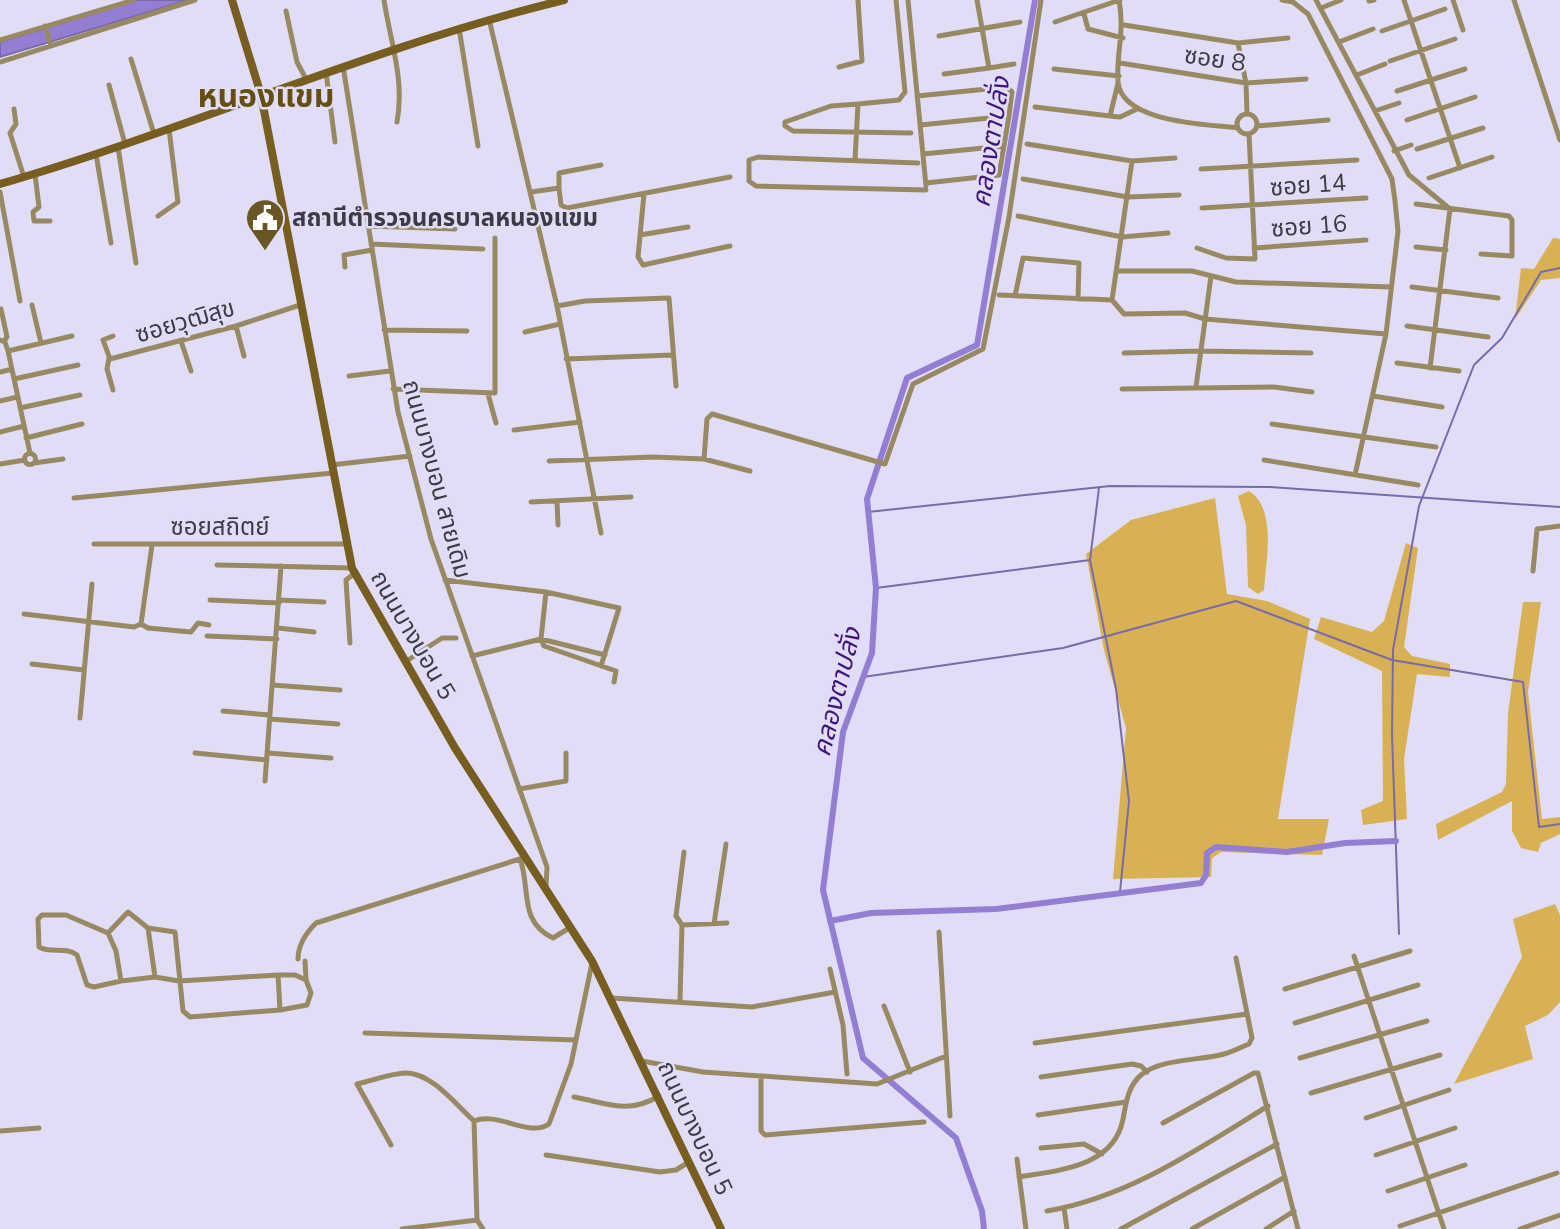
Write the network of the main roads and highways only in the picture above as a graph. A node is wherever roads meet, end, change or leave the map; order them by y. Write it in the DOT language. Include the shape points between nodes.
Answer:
graph roads {
  1 [pos="232,0"];
  2 [pos="564,0"];
  3 [pos="261,95"];
  4 [pos="0,184"];
  5 [pos="721,1229"];
  1 -- 3 [label="main road, ถนนบางบอน 5"];
  2 -- 3 [label="main road" via="395,48"];
  3 -- 4 [label="main road"];
  3 -- 5 [label="main road, ถนนบางบอน 5" via="353,570 455,748 593,961"];
}
